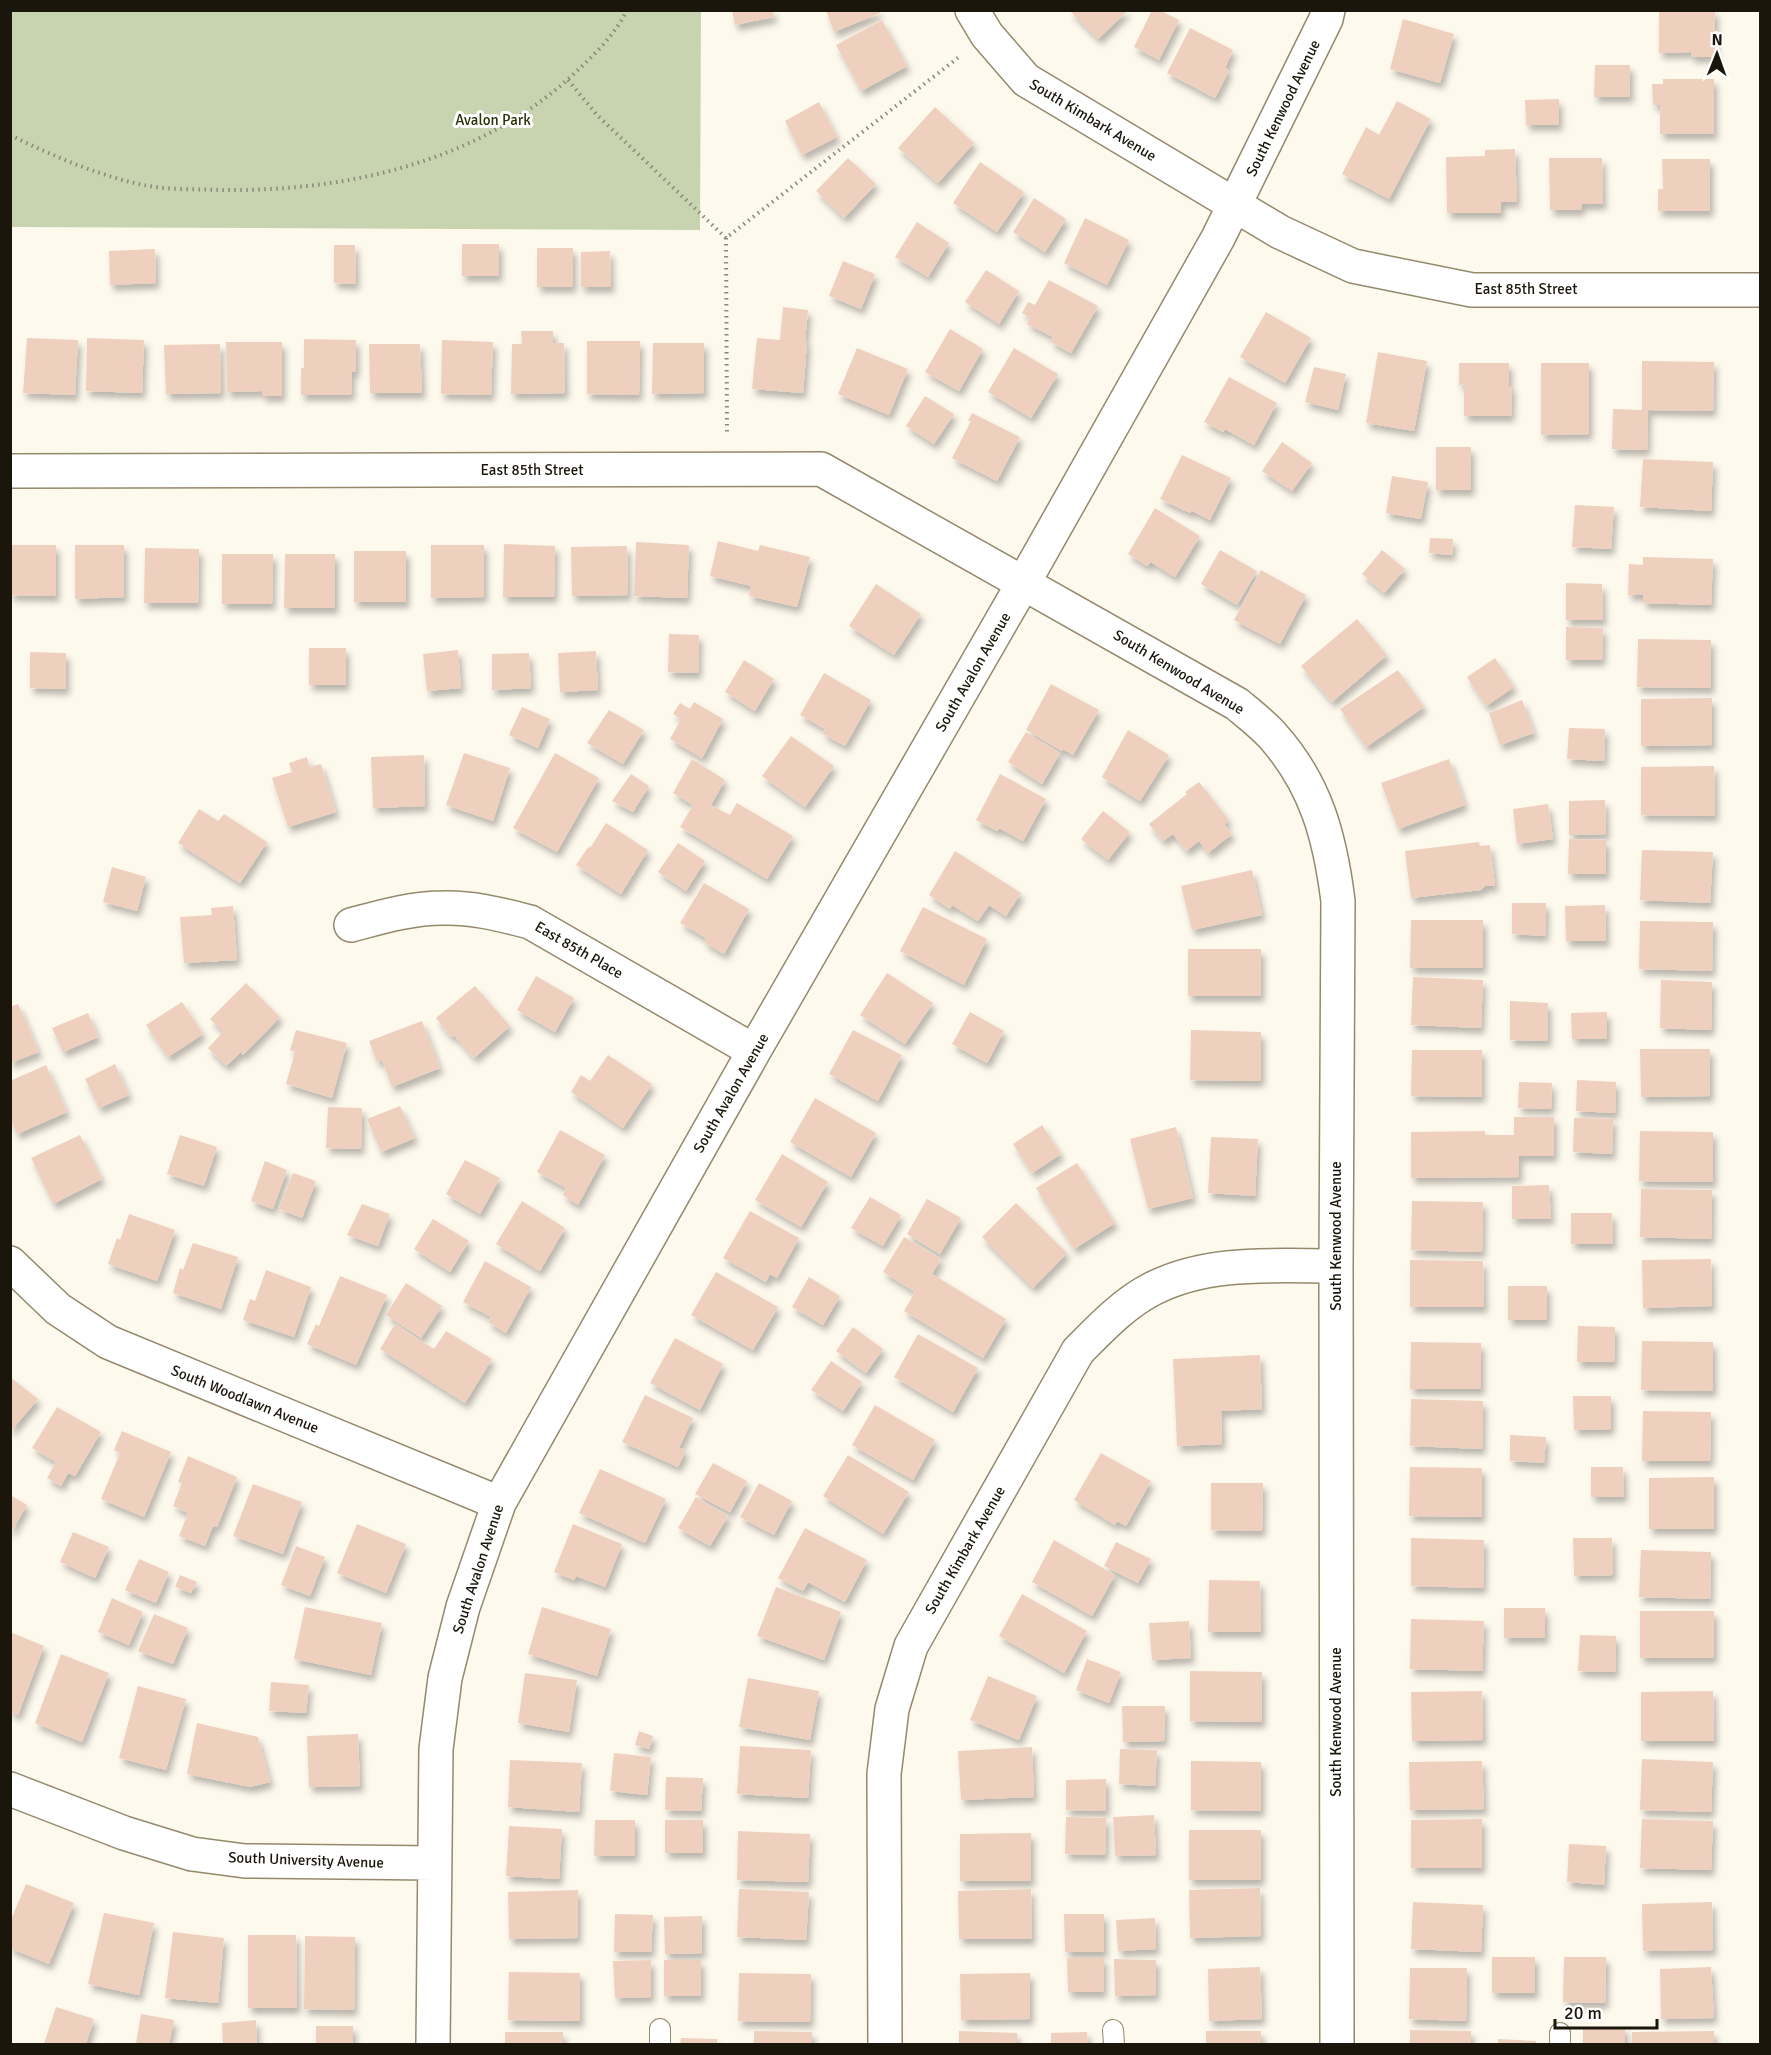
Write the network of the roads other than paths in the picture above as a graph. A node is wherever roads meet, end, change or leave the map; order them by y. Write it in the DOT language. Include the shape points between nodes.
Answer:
graph roads {
  1 [pos="972,10"];
  2 [pos="1328,10"];
  3 [pos="1236,205"];
  4 [pos="1761,290"];
  5 [pos="10,471"];
  6 [pos="1024,582"];
  7 [pos="351,926"];
  8 [pos="754,1051"];
  9 [pos="10,1263"];
  10 [pos="1335,1266"];
  11 [pos="499,1503"];
  12 [pos="10,1789"];
  13 [pos="433,1863"];
  14 [pos="433,2044"];
  15 [pos="885,2044"];
  16 [pos="1337,2044"];
  1 -- 3 [label="street, South Kimbark Avenue" via="987,35 1026,80"];
  2 -- 3 [label="street, South Kenwood Avenue"];
  3 -- 4 [label="street, East 85th Street" via="1280,232 1353,266 1472,290"];
  3 -- 6 [label="street, South Avalon Avenue"];
  5 -- 6 [label="street, East 85th Street" via="821,469"];
  6 -- 8 [label="street, South Avalon Avenue"];
  6 -- 10 [label="street, South Kenwood Avenue" via="1237,704 1271,734 1299,770 1321,816 1333,857 1338,901"];
  7 -- 8 [label="street, East 85th Place" via="394,913 443,908 490,912 530,922"];
  8 -- 11 [label="street, South Avalon Avenue"];
  9 -- 11 [label="street, South Woodlawn Avenue" via="58,1309 108,1342"];
  10 -- 15 [label="street, South Kimbark Avenue" via="1233,1266 1192,1273 1151,1290 1112,1317 1078,1351 910,1646 892,1709 884,1774"];
  10 -- 16 [label="street, South Kenwood Avenue"];
  11 -- 13 [label="street, South Avalon Avenue" via="463,1607 445,1678 436,1749"];
  12 -- 13 [label="street, South University Avenue" via="124,1833 192,1854 245,1861"];
  13 -- 14 [label="street, South Avalon Avenue"];
}
